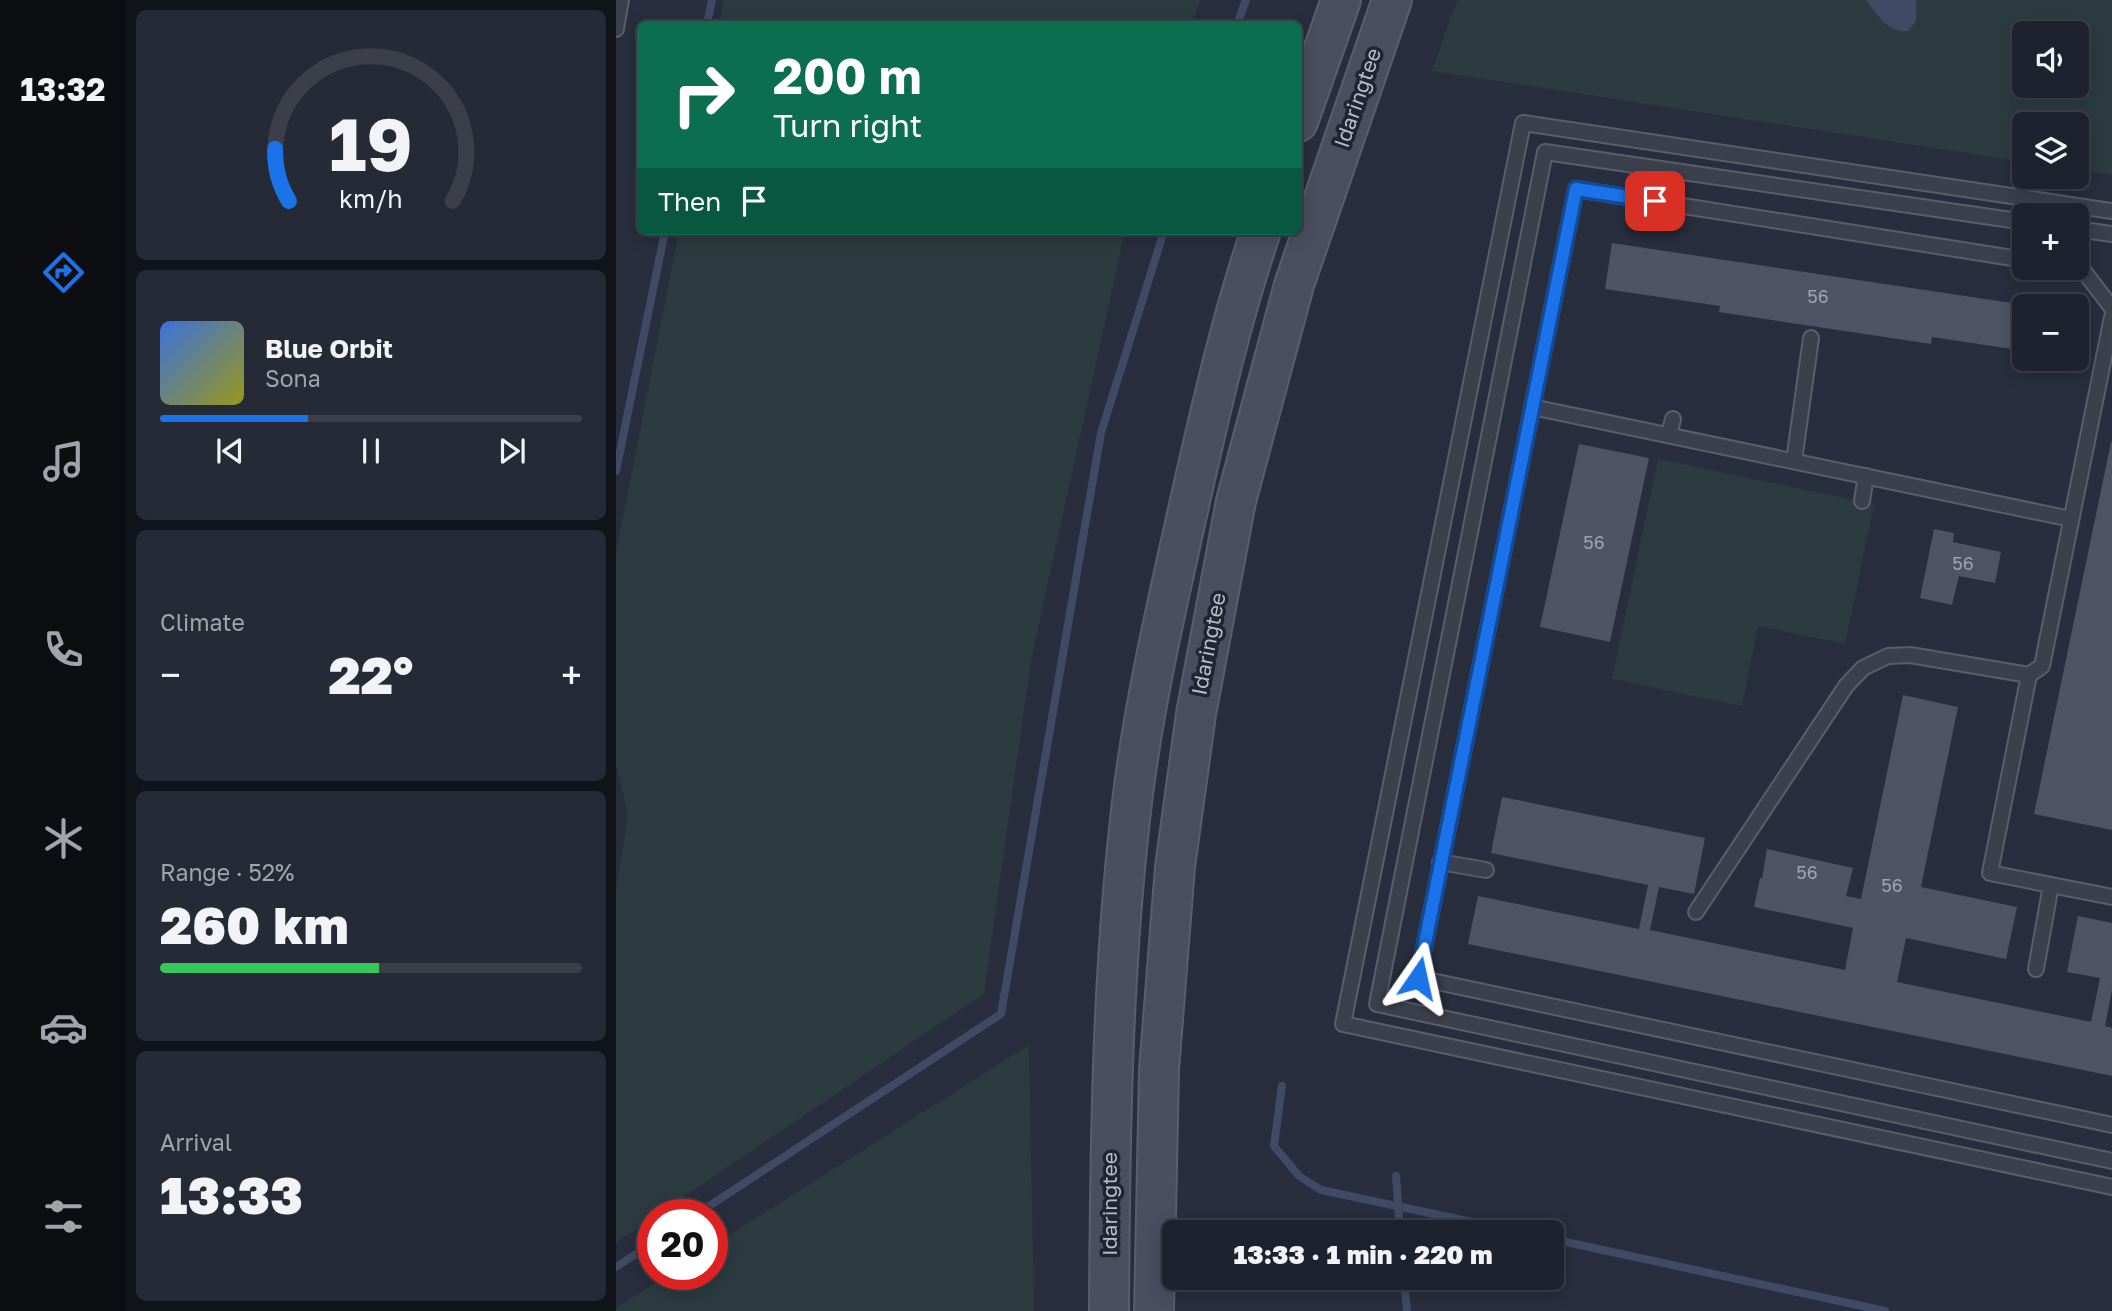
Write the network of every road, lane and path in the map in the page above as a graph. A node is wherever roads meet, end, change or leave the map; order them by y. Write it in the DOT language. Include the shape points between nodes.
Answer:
graph roads {
  1 [pos="621,0"];
  2 [pos="1341,0"];
  3 [pos="1392,0"];
  4 [pos="616,29"];
  5 [pos="1302,110"];
  6 [pos="2112,211"];
  7 [pos="2012,220"];
  8 [pos="2089,231"];
  9 [pos="2112,234"];
  10 [pos="1260,235"];
  11 [pos="2012,258"];
  12 [pos="2089,278"];
  13 [pos="2112,308"];
  14 [pos="2112,317"];
  15 [pos="1811,338"];
  16 [pos="1532,407"];
  17 [pos="1673,419"];
  18 [pos="1669,435"];
  19 [pos="1794,461"];
  20 [pos="1866,476"];
  21 [pos="1862,501"];
  22 [pos="2071,519"];
  23 [pos="2029,675"];
  24 [pos="1440,862"];
  25 [pos="1486,870"];
  26 [pos="2051,885"];
  27 [pos="2112,897"];
  28 [pos="1696,912"];
  29 [pos="2036,969"];
  30 [pos="2112,1125"];
  31 [pos="2112,1161"];
  32 [pos="2112,1187"];
  33 [pos="1109,1311"];
  34 [pos="1154,1311"];
  1 -- 4 [label="lane"];
  2 -- 5 [label="main road"];
  3 -- 34 [label="main road, Idaringtee" via="1294,285 1236,500 1196,714 1175,867 1159,1070"];
  6 -- 32 [label="lane" via="1523,122 1343,1024"];
  7 -- 31 [label="lane" via="1545,152 1377,1004"];
  8 -- 9 [label="lane"];
  10 -- 33 [label="main road, Idaringtee" via="1243,283 1197,467 1161,631 1133,794 1110,1135"];
  11 -- 16 [label="lane" via="1576,189"];
  12 -- 13 [label="lane"];
  14 -- 22 [label="lane"];
  15 -- 19 [label="lane"];
  16 -- 18 [label="lane"];
  16 -- 24 [label="lane"];
  17 -- 18 [label="lane"];
  18 -- 19 [label="lane"];
  19 -- 20 [label="lane"];
  20 -- 21 [label="lane"];
  20 -- 22 [label="lane"];
  22 -- 23 [label="lane" via="2042,666"];
  23 -- 26 [label="lane" via="1990,873"];
  23 -- 28 [label="lane" via="1910,654 1888,656 1863,668 1846,686"];
  24 -- 25 [label="lane"];
  24 -- 30 [label="lane" via="1418,978"];
  26 -- 27 [label="lane"];
  26 -- 29 [label="lane"];
}
